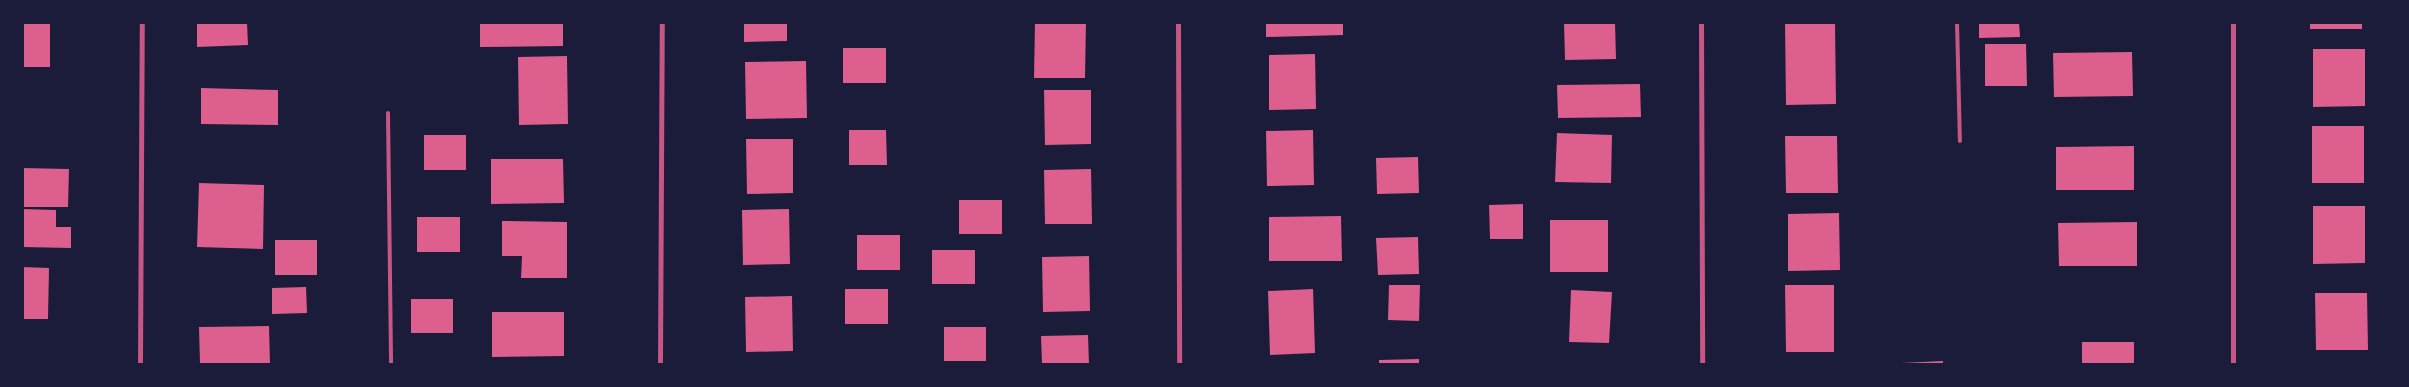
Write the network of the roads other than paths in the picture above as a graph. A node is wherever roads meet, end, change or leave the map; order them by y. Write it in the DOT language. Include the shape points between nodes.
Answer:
graph roads {
  1 [pos="142,22"];
  2 [pos="662,22"];
  3 [pos="1178,22"];
  4 [pos="1701,22"];
  5 [pos="1957,22"];
  6 [pos="2232,22"];
  7 [pos="388,113"];
  8 [pos="1960,141"];
  9 [pos="140,364"];
  10 [pos="391,364"];
  11 [pos="660,364"];
  12 [pos="1179,364"];
  13 [pos="1702,364"];
  14 [pos="2233,364"];
  1 -- 9 [label="street"];
  2 -- 11 [label="street"];
  3 -- 12 [label="street"];
  4 -- 13 [label="street"];
  5 -- 8 [label="lane"];
  6 -- 14 [label="street"];
  7 -- 10 [label="lane"];
}
